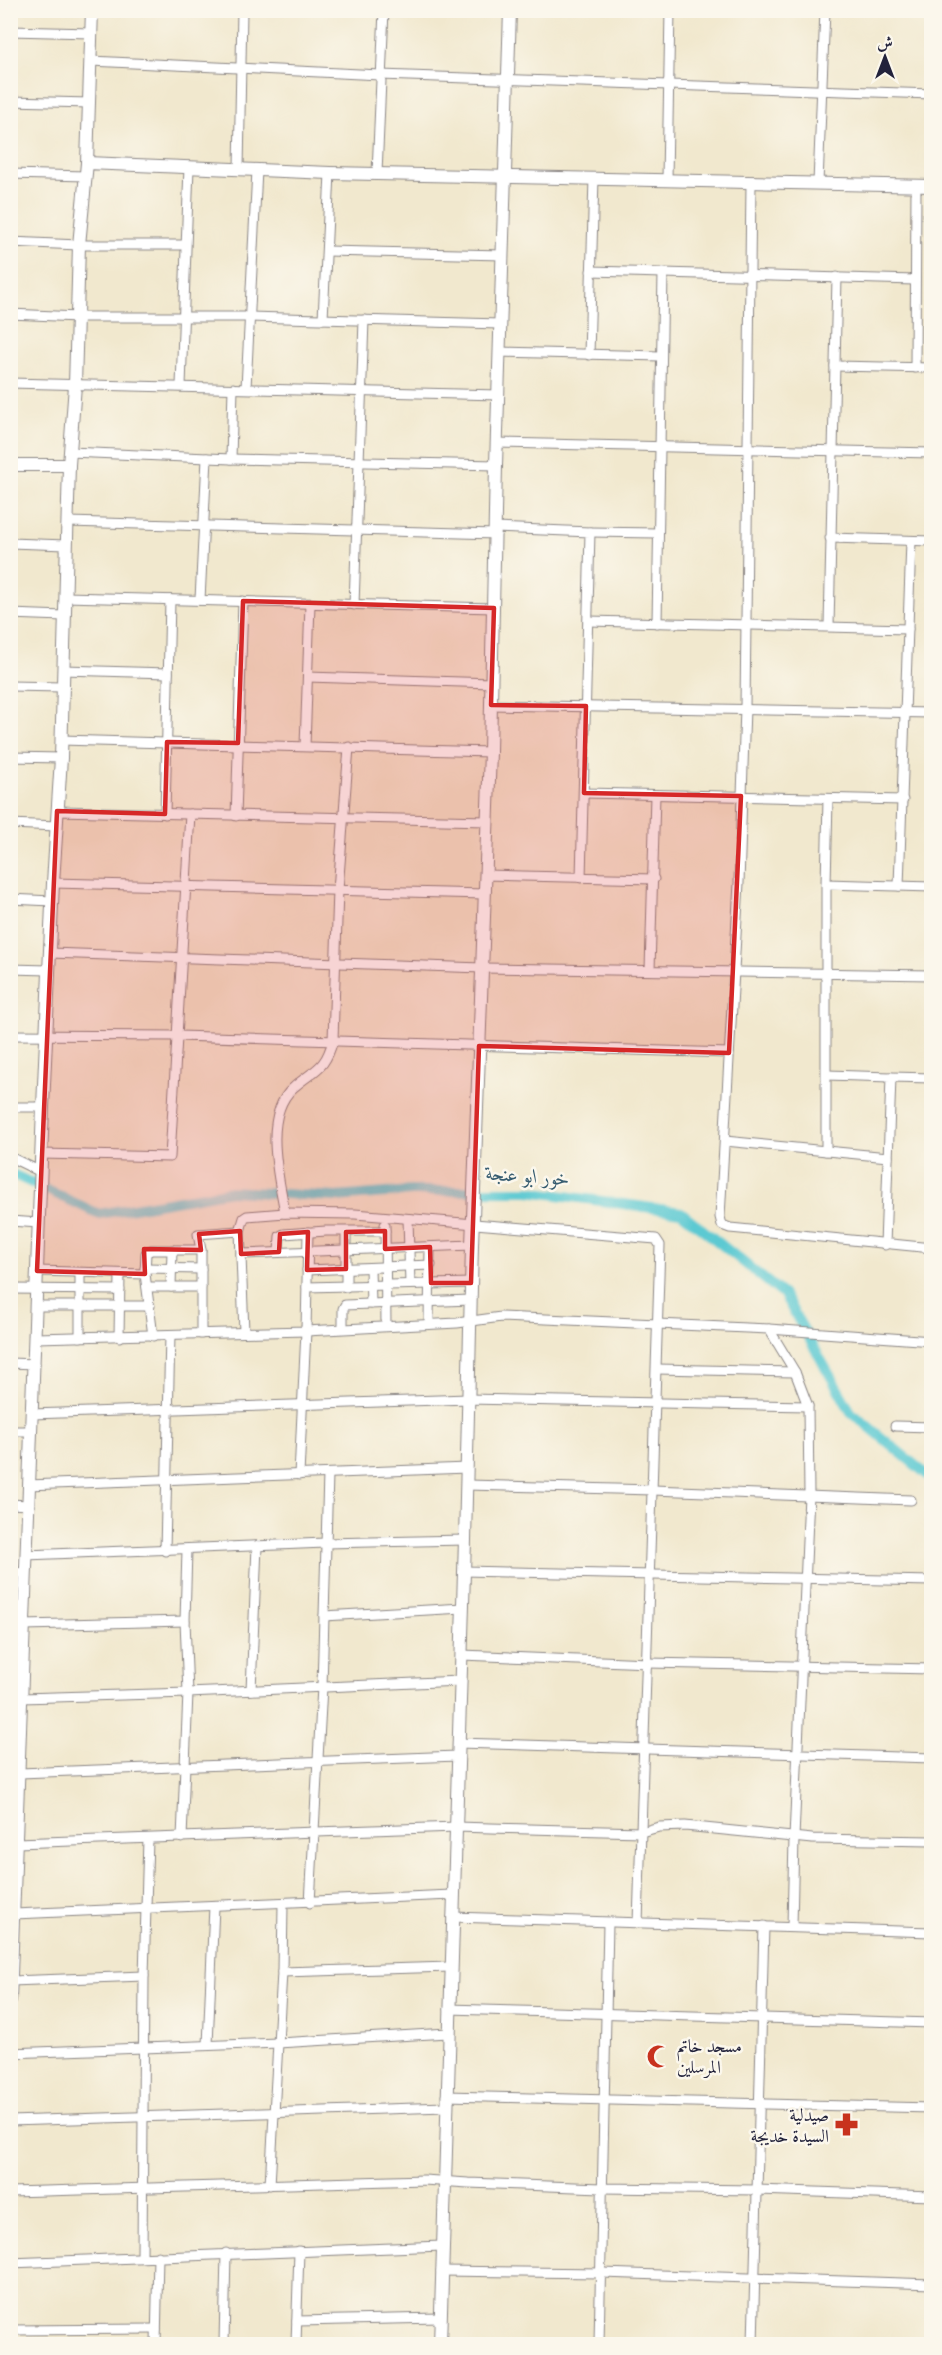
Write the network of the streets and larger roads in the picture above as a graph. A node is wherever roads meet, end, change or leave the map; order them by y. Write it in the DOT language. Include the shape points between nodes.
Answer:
graph roads {
  1 [pos="92,10"];
  2 [pos="242,10"];
  3 [pos="384,10"];
  4 [pos="510,10"];
  5 [pos="670,10"];
  6 [pos="825,10"];
  7 [pos="10,31"];
  8 [pos="91,33"];
  9 [pos="91,61"];
  10 [pos="242,69"];
  11 [pos="380,75"];
  12 [pos="507,80"];
  13 [pos="669,86"];
  14 [pos="822,90"];
  15 [pos="932,94"];
  16 [pos="10,101"];
  17 [pos="90,103"];
  18 [pos="87,163"];
  19 [pos="189,167"];
  20 [pos="238,169"];
  21 [pos="257,170"];
  22 [pos="330,172"];
  23 [pos="377,173"];
  24 [pos="10,174"];
  25 [pos="86,176"];
  26 [pos="506,176"];
  27 [pos="594,178"];
  28 [pos="667,179"];
  29 [pos="751,183"];
  30 [pos="818,183"];
  31 [pos="916,186"];
  32 [pos="932,186"];
  33 [pos="10,242"];
  34 [pos="79,245"];
  35 [pos="185,245"];
  36 [pos="327,251"];
  37 [pos="503,255"];
  38 [pos="591,271"];
  39 [pos="663,273"];
  40 [pos="750,275"];
  41 [pos="837,277"];
  42 [pos="915,280"];
  43 [pos="10,314"];
  44 [pos="249,316"];
  45 [pos="78,317"];
  46 [pos="182,317"];
  47 [pos="323,319"];
  48 [pos="364,320"];
  49 [pos="500,324"];
  50 [pos="500,352"];
  51 [pos="589,355"];
  52 [pos="660,356"];
  53 [pos="835,366"];
  54 [pos="915,368"];
  55 [pos="932,368"];
  56 [pos="10,383"];
  57 [pos="75,385"];
  58 [pos="181,386"];
  59 [pos="233,388"];
  60 [pos="246,388"];
  61 [pos="362,392"];
  62 [pos="499,395"];
  63 [pos="497,443"];
  64 [pos="659,447"];
  65 [pos="747,450"];
  66 [pos="70,452"];
  67 [pos="833,452"];
  68 [pos="932,453"];
  69 [pos="207,458"];
  70 [pos="231,459"];
  71 [pos="358,462"];
  72 [pos="10,465"];
  73 [pos="69,465"];
  74 [pos="496,465"];
  75 [pos="68,522"];
  76 [pos="203,526"];
  77 [pos="356,530"];
  78 [pos="496,531"];
  79 [pos="590,532"];
  80 [pos="658,533"];
  81 [pos="830,538"];
  82 [pos="911,541"];
  83 [pos="932,541"];
  84 [pos="10,543"];
  85 [pos="66,544"];
  86 [pos="65,597"];
  87 [pos="170,600"];
  88 [pos="200,600"];
  89 [pos="243,601"];
  90 [pos="310,604"];
  91 [pos="354,605"];
  92 [pos="494,608"];
  93 [pos="10,614"];
  94 [pos="64,616"];
  95 [pos="589,621"];
  96 [pos="657,623"];
  97 [pos="746,625"];
  98 [pos="829,626"];
  99 [pos="908,629"];
  100 [pos="63,670"];
  101 [pos="168,673"];
  102 [pos="308,677"];
  103 [pos="492,683"];
  104 [pos="10,686"];
  105 [pos="62,687"];
  106 [pos="492,705"];
  107 [pos="586,706"];
  108 [pos="745,708"];
  109 [pos="904,712"];
  110 [pos="932,712"];
  111 [pos="61,740"];
  112 [pos="167,742"];
  113 [pos="239,743"];
  114 [pos="305,746"];
  115 [pos="349,747"];
  116 [pos="490,752"];
  117 [pos="10,757"];
  118 [pos="61,758"];
  119 [pos="584,793"];
  120 [pos="655,795"];
  121 [pos="741,796"];
  122 [pos="828,799"];
  123 [pos="903,800"];
  124 [pos="57,811"];
  125 [pos="165,814"];
  126 [pos="190,814"];
  127 [pos="236,816"];
  128 [pos="345,819"];
  129 [pos="488,821"];
  130 [pos="10,824"];
  131 [pos="57,826"];
  132 [pos="486,875"];
  133 [pos="581,878"];
  134 [pos="654,879"];
  135 [pos="52,883"];
  136 [pos="826,884"];
  137 [pos="898,886"];
  138 [pos="186,887"];
  139 [pos="932,887"];
  140 [pos="338,890"];
  141 [pos="485,894"];
  142 [pos="10,899"];
  143 [pos="52,901"];
  144 [pos="50,953"];
  145 [pos="183,956"];
  146 [pos="335,962"];
  147 [pos="482,968"];
  148 [pos="10,969"];
  149 [pos="49,970"];
  150 [pos="650,970"];
  151 [pos="735,972"];
  152 [pos="826,973"];
  153 [pos="932,975"];
  154 [pos="46,1034"];
  155 [pos="10,1035"];
  156 [pos="178,1035"];
  157 [pos="333,1040"];
  158 [pos="479,1046"];
  159 [pos="729,1053"];
  160 [pos="827,1075"];
  161 [pos="891,1077"];
  162 [pos="932,1078"];
  163 [pos="10,1107"];
  164 [pos="43,1107"];
  165 [pos="725,1142"];
  166 [pos="826,1151"];
  167 [pos="42,1154"];
  168 [pos="10,1157"];
  169 [pos="888,1157"];
  170 [pos="40,1178"];
  171 [pos="285,1213"];
  172 [pos="334,1214"];
  173 [pos="385,1217"];
  174 [pos="408,1219"];
  175 [pos="10,1221"];
  176 [pos="39,1223"];
  177 [pos="473,1225"];
  178 [pos="240,1231"];
  179 [pos="334,1231"];
  180 [pos="385,1231"];
  181 [pos="308,1232"];
  182 [pos="346,1232"];
  183 [pos="472,1245"];
  184 [pos="885,1245"];
  185 [pos="430,1247"];
  186 [pos="410,1248"];
  187 [pos="932,1248"];
  188 [pos="346,1249"];
  189 [pos="385,1249"];
  190 [pos="172,1250"];
  191 [pos="201,1250"];
  192 [pos="279,1252"];
  193 [pos="307,1252"];
  194 [pos="241,1254"];
  195 [pos="430,1265"];
  196 [pos="410,1266"];
  197 [pos="171,1268"];
  198 [pos="370,1268"];
  199 [pos="385,1268"];
  200 [pos="201,1269"];
  201 [pos="346,1269"];
  202 [pos="307,1270"];
  203 [pos="38,1271"];
  204 [pos="145,1271"];
  205 [pos="80,1273"];
  206 [pos="120,1274"];
  207 [pos="431,1283"];
  208 [pos="471,1283"];
  209 [pos="410,1284"];
  210 [pos="385,1285"];
  211 [pos="370,1286"];
  212 [pos="147,1287"];
  213 [pos="171,1287"];
  214 [pos="201,1287"];
  215 [pos="307,1287"];
  216 [pos="350,1287"];
  217 [pos="10,1289"];
  218 [pos="37,1290"];
  219 [pos="80,1290"];
  220 [pos="120,1290"];
  221 [pos="470,1300"];
  222 [pos="430,1302"];
  223 [pos="370,1304"];
  224 [pos="385,1304"];
  225 [pos="119,1305"];
  226 [pos="355,1305"];
  227 [pos="36,1306"];
  228 [pos="80,1306"];
  229 [pos="150,1306"];
  230 [pos="469,1321"];
  231 [pos="429,1323"];
  232 [pos="657,1323"];
  233 [pos="386,1326"];
  234 [pos="343,1328"];
  235 [pos="769,1329"];
  236 [pos="306,1331"];
  237 [pos="244,1332"];
  238 [pos="201,1334"];
  239 [pos="170,1335"];
  240 [pos="119,1336"];
  241 [pos="153,1336"];
  242 [pos="80,1337"];
  243 [pos="36,1338"];
  244 [pos="932,1341"];
  245 [pos="10,1363"];
  246 [pos="35,1364"];
  247 [pos="657,1369"];
  248 [pos="795,1372"];
  249 [pos="468,1399"];
  250 [pos="656,1404"];
  251 [pos="303,1405"];
  252 [pos="808,1406"];
  253 [pos="169,1409"];
  254 [pos="33,1414"];
  255 [pos="894,1426"];
  256 [pos="932,1427"];
  257 [pos="10,1431"];
  258 [pos="32,1431"];
  259 [pos="467,1468"];
  260 [pos="328,1474"];
  261 [pos="299,1475"];
  262 [pos="167,1481"];
  263 [pos="28,1485"];
  264 [pos="466,1485"];
  265 [pos="653,1490"];
  266 [pos="809,1495"];
  267 [pos="911,1500"];
  268 [pos="10,1504"];
  269 [pos="28,1505"];
  270 [pos="465,1540"];
  271 [pos="325,1543"];
  272 [pos="257,1546"];
  273 [pos="187,1550"];
  274 [pos="165,1551"];
  275 [pos="26,1555"];
  276 [pos="464,1571"];
  277 [pos="10,1572"];
  278 [pos="25,1573"];
  279 [pos="651,1575"];
  280 [pos="805,1580"];
  281 [pos="932,1581"];
  282 [pos="463,1608"];
  283 [pos="324,1616"];
  284 [pos="185,1621"];
  285 [pos="24,1625"];
  286 [pos="17,1641"];
  287 [pos="462,1655"];
  288 [pos="648,1663"];
  289 [pos="802,1667"];
  290 [pos="932,1669"];
  291 [pos="460,1681"];
  292 [pos="322,1687"];
  293 [pos="251,1690"];
  294 [pos="188,1694"];
  295 [pos="22,1698"];
  296 [pos="16,1713"];
  297 [pos="458,1743"];
  298 [pos="645,1749"];
  299 [pos="798,1753"];
  300 [pos="458,1756"];
  301 [pos="932,1758"];
  302 [pos="319,1761"];
  303 [pos="186,1766"];
  304 [pos="16,1780"];
  305 [pos="456,1827"];
  306 [pos="641,1832"];
  307 [pos="315,1833"];
  308 [pos="182,1838"];
  309 [pos="794,1838"];
  310 [pos="148,1839"];
  311 [pos="932,1841"];
  312 [pos="14,1850"];
  313 [pos="452,1895"];
  314 [pos="310,1902"];
  315 [pos="283,1904"];
  316 [pos="214,1906"];
  317 [pos="145,1908"];
  318 [pos="452,1917"];
  319 [pos="13,1920"];
  320 [pos="608,1923"];
  321 [pos="638,1923"];
  322 [pos="764,1926"];
  323 [pos="792,1927"];
  324 [pos="932,1932"];
  325 [pos="450,1967"];
  326 [pos="282,1972"];
  327 [pos="144,1976"];
  328 [pos="11,1988"];
  329 [pos="10,2001"];
  330 [pos="449,2009"];
  331 [pos="606,2014"];
  332 [pos="762,2018"];
  333 [pos="932,2023"];
  334 [pos="448,2033"];
  335 [pos="278,2043"];
  336 [pos="208,2045"];
  337 [pos="143,2049"];
  338 [pos="10,2053"];
  339 [pos="604,2099"];
  340 [pos="446,2101"];
  341 [pos="759,2103"];
  342 [pos="932,2108"];
  343 [pos="274,2111"];
  344 [pos="142,2116"];
  345 [pos="10,2121"];
  346 [pos="445,2181"];
  347 [pos="270,2185"];
  348 [pos="142,2188"];
  349 [pos="602,2188"];
  350 [pos="757,2190"];
  351 [pos="10,2192"];
  352 [pos="932,2196"];
  353 [pos="442,2246"];
  354 [pos="299,2251"];
  355 [pos="226,2253"];
  356 [pos="158,2256"];
  357 [pos="142,2257"];
  358 [pos="10,2263"];
  359 [pos="441,2271"];
  360 [pos="602,2273"];
  361 [pos="755,2279"];
  362 [pos="932,2284"];
  363 [pos="440,2318"];
  364 [pos="297,2321"];
  365 [pos="156,2329"];
  366 [pos="10,2330"];
  367 [pos="156,2344"];
  368 [pos="224,2344"];
  369 [pos="296,2344"];
  370 [pos="440,2344"];
  371 [pos="599,2344"];
  372 [pos="753,2344"];
  1 -- 8 [label="street"];
  2 -- 10 [label="street"];
  3 -- 11 [label="street"];
  4 -- 12 [label="street"];
  5 -- 13 [label="street"];
  6 -- 14 [label="street"];
  7 -- 8 [label="street"];
  8 -- 9 [label="street"];
  9 -- 10 [label="street"];
  9 -- 17 [label="street"];
  10 -- 11 [label="street"];
  10 -- 20 [label="street"];
  11 -- 12 [label="street"];
  11 -- 23 [label="street"];
  12 -- 13 [label="street"];
  12 -- 26 [label="street"];
  13 -- 14 [label="street"];
  13 -- 28 [label="street"];
  14 -- 15 [label="street"];
  14 -- 30 [label="street"];
  16 -- 17 [label="street"];
  17 -- 18 [label="street"];
  18 -- 19 [label="street"];
  18 -- 25 [label="street"];
  19 -- 20 [label="street"];
  19 -- 35 [label="street"];
  20 -- 21 [label="street"];
  21 -- 22 [label="street"];
  21 -- 44 [label="street"];
  22 -- 23 [label="street"];
  22 -- 36 [label="street"];
  23 -- 26 [label="street"];
  24 -- 25 [label="street"];
  25 -- 34 [label="street"];
  26 -- 27 [label="street"];
  26 -- 37 [label="street"];
  27 -- 28 [label="street"];
  27 -- 38 [label="street"];
  28 -- 29 [label="street"];
  29 -- 30 [label="street"];
  29 -- 40 [label="street"];
  30 -- 31 [label="street"];
  31 -- 32 [label="street"];
  31 -- 42 [label="street"];
  33 -- 34 [label="street"];
  34 -- 35 [label="street"];
  34 -- 45 [label="street"];
  35 -- 46 [label="street"];
  36 -- 37 [label="street"];
  36 -- 47 [label="street"];
  37 -- 49 [label="street"];
  38 -- 39 [label="street"];
  38 -- 51 [label="street"];
  39 -- 40 [label="street"];
  39 -- 52 [label="street"];
  40 -- 41 [label="street"];
  40 -- 65 [label="street"];
  41 -- 42 [label="street"];
  41 -- 53 [label="street"];
  42 -- 54 [label="street"];
  43 -- 45 [label="street"];
  44 -- 46 [label="street"];
  44 -- 47 [label="street"];
  44 -- 60 [label="street"];
  45 -- 46 [label="street"];
  45 -- 57 [label="street"];
  46 -- 58 [label="street"];
  47 -- 48 [label="street"];
  48 -- 49 [label="street"];
  48 -- 61 [label="street"];
  49 -- 50 [label="street"];
  50 -- 51 [label="street"];
  50 -- 62 [label="street"];
  51 -- 52 [label="street"];
  52 -- 64 [label="street"];
  53 -- 54 [label="street"];
  53 -- 67 [label="street"];
  54 -- 55 [label="street"];
  56 -- 57 [label="street"];
  57 -- 58 [label="street"];
  57 -- 66 [label="street"];
  58 -- 59 [label="street"];
  59 -- 60 [label="street"];
  59 -- 70 [label="street"];
  60 -- 61 [label="street"];
  61 -- 62 [label="street"];
  61 -- 71 [label="street"];
  62 -- 63 [label="street"];
  63 -- 64 [label="street"];
  63 -- 74 [label="street"];
  64 -- 65 [label="street"];
  64 -- 80 [label="street"];
  65 -- 67 [label="street"];
  65 -- 97 [label="street"];
  66 -- 69 [label="street"];
  66 -- 73 [label="street"];
  67 -- 68 [label="street"];
  67 -- 81 [label="street"];
  69 -- 70 [label="street"];
  69 -- 76 [label="street"];
  70 -- 71 [label="street"];
  71 -- 74 [label="street"];
  71 -- 77 [label="street"];
  72 -- 73 [label="street"];
  73 -- 75 [label="street"];
  74 -- 78 [label="street"];
  75 -- 76 [label="street"];
  75 -- 85 [label="street"];
  76 -- 77 [label="street"];
  76 -- 88 [label="street"];
  77 -- 78 [label="street"];
  77 -- 91 [label="street"];
  78 -- 79 [label="street"];
  78 -- 92 [label="street"];
  79 -- 80 [label="street"];
  79 -- 95 [label="street"];
  80 -- 96 [label="street"];
  81 -- 82 [label="street"];
  81 -- 98 [label="street"];
  82 -- 83 [label="street"];
  82 -- 99 [label="street"];
  84 -- 85 [label="street"];
  85 -- 86 [label="street"];
  86 -- 87 [label="street"];
  86 -- 94 [label="street"];
  87 -- 88 [label="street"];
  87 -- 101 [label="street"];
  88 -- 89 [label="street"];
  89 -- 90 [label="street"];
  89 -- 113 [label="street"];
  90 -- 91 [label="street"];
  90 -- 102 [label="street"];
  91 -- 92 [label="street"];
  92 -- 103 [label="street"];
  93 -- 94 [label="street"];
  94 -- 100 [label="street"];
  95 -- 96 [label="street"];
  95 -- 107 [label="street"];
  96 -- 97 [label="street"];
  97 -- 98 [label="street"];
  97 -- 108 [label="street"];
  98 -- 99 [label="street"];
  99 -- 109 [label="street"];
  100 -- 101 [label="street"];
  100 -- 105 [label="street"];
  101 -- 112 [label="street"];
  102 -- 103 [label="street"];
  102 -- 114 [label="street"];
  103 -- 106 [label="street"];
  104 -- 105 [label="street"];
  105 -- 111 [label="street"];
  106 -- 107 [label="street"];
  106 -- 116 [label="street"];
  107 -- 108 [label="street"];
  107 -- 119 [label="street"];
  108 -- 109 [label="street"];
  108 -- 121 [label="street"];
  109 -- 110 [label="street"];
  109 -- 123 [label="street"];
  111 -- 112 [label="street"];
  111 -- 118 [label="street"];
  112 -- 113 [label="street"];
  112 -- 125 [label="street"];
  113 -- 114 [label="street"];
  113 -- 127 [label="street"];
  114 -- 115 [label="street"];
  115 -- 116 [label="street"];
  115 -- 128 [label="street"];
  116 -- 129 [label="street"];
  117 -- 118 [label="street"];
  118 -- 124 [label="street"];
  119 -- 120 [label="street"];
  119 -- 133 [label="street"];
  120 -- 121 [label="street"];
  120 -- 134 [label="street"];
  121 -- 122 [label="street"];
  121 -- 151 [label="street"];
  122 -- 123 [label="street"];
  122 -- 136 [label="street"];
  123 -- 137 [label="street"];
  124 -- 125 [label="street"];
  124 -- 131 [label="street"];
  125 -- 126 [label="street"];
  126 -- 127 [label="street"];
  126 -- 138 [label="street"];
  127 -- 128 [label="street"];
  128 -- 129 [label="street"];
  128 -- 140 [label="street"];
  129 -- 132 [label="street"];
  130 -- 131 [label="street"];
  131 -- 135 [label="street"];
  132 -- 133 [label="street"];
  132 -- 141 [label="street"];
  133 -- 134 [label="street"];
  134 -- 150 [label="street"];
  135 -- 138 [label="street"];
  135 -- 143 [label="street"];
  136 -- 137 [label="street"];
  136 -- 152 [label="street"];
  137 -- 139 [label="street"];
  138 -- 140 [label="street"];
  138 -- 145 [label="street"];
  140 -- 141 [label="street"];
  140 -- 146 [label="street"];
  141 -- 147 [label="street"];
  142 -- 143 [label="street"];
  143 -- 144 [label="street"];
  144 -- 145 [label="street"];
  144 -- 149 [label="street"];
  145 -- 146 [label="street"];
  145 -- 156 [label="street"];
  146 -- 147 [label="street"];
  146 -- 157 [label="street"];
  147 -- 150 [label="street"];
  147 -- 158 [label="street"];
  148 -- 149 [label="street"];
  149 -- 154 [label="street"];
  150 -- 151 [label="street"];
  151 -- 152 [label="street"];
  151 -- 159 [label="street"];
  152 -- 153 [label="street"];
  152 -- 160 [label="street"];
  154 -- 155 [label="street"];
  154 -- 156 [label="street"];
  154 -- 164 [label="street"];
  156 -- 157 [label="street"];
  156 -- 167 [label="street" via="170,1157"];
  157 -- 158 [label="street"];
  157 -- 171 [label="street" via="325,1062 293,1087 279,1109 276,1141"];
  158 -- 159 [label="street"];
  158 -- 177 [label="street"];
  159 -- 165 [label="street"];
  160 -- 161 [label="street"];
  160 -- 166 [label="street"];
  161 -- 162 [label="street"];
  161 -- 169 [label="street"];
  163 -- 164 [label="street"];
  164 -- 167 [label="street"];
  165 -- 166 [label="street"];
  165 -- 184 [label="street" via="722,1225"];
  166 -- 169 [label="street"];
  167 -- 170 [label="street"];
  168 -- 170 [label="street"];
  169 -- 184 [label="street"];
  170 -- 176 [label="street"];
  171 -- 172 [label="street"];
  171 -- 178 [label="street" via="247,1216"];
  172 -- 173 [label="street"];
  172 -- 179 [label="street"];
  173 -- 174 [label="street"];
  173 -- 180 [label="street"];
  174 -- 177 [label="street"];
  174 -- 186 [label="street"];
  175 -- 176 [label="street"];
  176 -- 203 [label="street"];
  177 -- 183 [label="street"];
  177 -- 232 [label="street" via="656,1239 660,1245"];
  178 -- 191 [label="street" via="198,1234"];
  178 -- 194 [label="street"];
  179 -- 181 [label="street"];
  179 -- 182 [label="street"];
  180 -- 182 [label="street"];
  180 -- 189 [label="street"];
  181 -- 192 [label="street" via="282,1234"];
  181 -- 193 [label="street"];
  182 -- 188 [label="street"];
  183 -- 185 [label="street"];
  183 -- 208 [label="street"];
  184 -- 187 [label="street"];
  185 -- 186 [label="street"];
  185 -- 195 [label="street"];
  186 -- 189 [label="street"];
  186 -- 196 [label="street"];
  188 -- 189 [label="street"];
  188 -- 193 [label="street"];
  188 -- 201 [label="street"];
  189 -- 199 [label="street"];
  190 -- 191 [label="street"];
  190 -- 197 [label="street"];
  190 -- 204 [label="street" via="148,1251"];
  191 -- 200 [label="street"];
  192 -- 193 [label="street"];
  192 -- 194 [label="street"];
  193 -- 202 [label="street"];
  194 -- 237 [label="street"];
  195 -- 196 [label="street"];
  195 -- 207 [label="street"];
  196 -- 199 [label="street"];
  196 -- 209 [label="street"];
  197 -- 200 [label="street"];
  197 -- 204 [label="street"];
  197 -- 213 [label="street"];
  198 -- 199 [label="street"];
  198 -- 201 [label="street"];
  198 -- 211 [label="street"];
  199 -- 210 [label="street"];
  200 -- 214 [label="street"];
  201 -- 202 [label="street"];
  201 -- 216 [label="street"];
  202 -- 215 [label="street"];
  203 -- 205 [label="street"];
  203 -- 218 [label="street"];
  204 -- 206 [label="street"];
  204 -- 212 [label="street"];
  205 -- 206 [label="street"];
  205 -- 219 [label="street"];
  206 -- 220 [label="street"];
  207 -- 208 [label="street"];
  207 -- 209 [label="street"];
  207 -- 222 [label="street"];
  208 -- 221 [label="street"];
  209 -- 210 [label="street"];
  210 -- 211 [label="street"];
  210 -- 224 [label="street"];
  211 -- 216 [label="street"];
  211 -- 223 [label="street"];
  212 -- 213 [label="street"];
  212 -- 229 [label="street"];
  213 -- 214 [label="street"];
  214 -- 238 [label="street"];
  215 -- 216 [label="street"];
  215 -- 236 [label="street"];
  216 -- 226 [label="street"];
  217 -- 218 [label="street"];
  218 -- 219 [label="street"];
  218 -- 227 [label="street"];
  219 -- 220 [label="street"];
  219 -- 228 [label="street"];
  220 -- 225 [label="street"];
  221 -- 222 [label="street"];
  221 -- 230 [label="street"];
  222 -- 224 [label="street"];
  222 -- 231 [label="street"];
  223 -- 224 [label="street"];
  223 -- 226 [label="street"];
  224 -- 233 [label="street"];
  225 -- 228 [label="street"];
  225 -- 229 [label="street"];
  225 -- 240 [label="street"];
  226 -- 234 [label="street" via="343,1307"];
  227 -- 228 [label="street"];
  227 -- 243 [label="street"];
  228 -- 242 [label="street"];
  229 -- 241 [label="street"];
  230 -- 231 [label="street"];
  230 -- 232 [label="street" via="501,1317"];
  230 -- 249 [label="street"];
  231 -- 233 [label="street"];
  232 -- 235 [label="street"];
  232 -- 247 [label="street"];
  233 -- 234 [label="street"];
  234 -- 236 [label="street"];
  235 -- 244 [label="street"];
  235 -- 248 [label="street"];
  236 -- 237 [label="street"];
  236 -- 251 [label="street"];
  237 -- 238 [label="street"];
  238 -- 239 [label="street"];
  239 -- 241 [label="street"];
  239 -- 253 [label="street"];
  240 -- 241 [label="street"];
  240 -- 242 [label="street"];
  242 -- 243 [label="street"];
  243 -- 246 [label="street"];
  245 -- 246 [label="street"];
  246 -- 254 [label="street"];
  247 -- 248 [label="street"];
  247 -- 250 [label="street"];
  248 -- 252 [label="street"];
  249 -- 250 [label="street"];
  249 -- 251 [label="street"];
  249 -- 259 [label="street"];
  250 -- 252 [label="street"];
  250 -- 265 [label="street"];
  251 -- 253 [label="street"];
  251 -- 261 [label="street"];
  252 -- 266 [label="street"];
  253 -- 254 [label="street"];
  253 -- 262 [label="street"];
  254 -- 258 [label="street"];
  255 -- 256 [label="street"];
  257 -- 258 [label="street"];
  258 -- 263 [label="street"];
  259 -- 260 [label="street"];
  259 -- 264 [label="street"];
  260 -- 261 [label="street"];
  260 -- 271 [label="street"];
  261 -- 262 [label="street"];
  262 -- 263 [label="street"];
  262 -- 274 [label="street"];
  263 -- 269 [label="street"];
  264 -- 265 [label="street"];
  264 -- 270 [label="street"];
  265 -- 266 [label="street"];
  265 -- 279 [label="street"];
  266 -- 267 [label="street"];
  266 -- 280 [label="street"];
  268 -- 269 [label="street"];
  269 -- 275 [label="street"];
  270 -- 271 [label="street"];
  270 -- 276 [label="street"];
  271 -- 272 [label="street"];
  271 -- 283 [label="street"];
  272 -- 273 [label="street"];
  272 -- 293 [label="street"];
  273 -- 274 [label="street"];
  273 -- 284 [label="street"];
  274 -- 275 [label="street"];
  275 -- 278 [label="street"];
  276 -- 279 [label="street"];
  276 -- 282 [label="street"];
  277 -- 278 [label="street"];
  278 -- 285 [label="street"];
  279 -- 280 [label="street"];
  279 -- 288 [label="street"];
  280 -- 281 [label="street"];
  280 -- 289 [label="street"];
  282 -- 283 [label="street"];
  282 -- 287 [label="street"];
  283 -- 292 [label="street"];
  284 -- 285 [label="street"];
  284 -- 294 [label="street"];
  285 -- 286 [label="street"];
  286 -- 295 [label="street"];
  287 -- 288 [label="street"];
  287 -- 291 [label="street"];
  288 -- 289 [label="street"];
  288 -- 298 [label="street"];
  289 -- 290 [label="street"];
  289 -- 299 [label="street"];
  291 -- 292 [label="street"];
  291 -- 297 [label="street"];
  292 -- 293 [label="street"];
  292 -- 302 [label="street"];
  293 -- 294 [label="street"];
  294 -- 295 [label="street"];
  294 -- 303 [label="street"];
  295 -- 296 [label="street"];
  296 -- 304 [label="street"];
  297 -- 298 [label="street"];
  297 -- 300 [label="street"];
  298 -- 299 [label="street"];
  298 -- 306 [label="street"];
  299 -- 301 [label="street"];
  299 -- 309 [label="street"];
  300 -- 302 [label="street"];
  300 -- 305 [label="street"];
  302 -- 303 [label="street"];
  302 -- 307 [label="street"];
  303 -- 304 [label="street"];
  303 -- 308 [label="street"];
  304 -- 312 [label="street"];
  305 -- 306 [label="street"];
  305 -- 307 [label="street"];
  305 -- 313 [label="street"];
  306 -- 309 [label="street" via="685,1826"];
  306 -- 321 [label="street"];
  307 -- 308 [label="street"];
  307 -- 314 [label="street"];
  308 -- 310 [label="street"];
  309 -- 311 [label="street"];
  309 -- 323 [label="street"];
  310 -- 312 [label="street"];
  310 -- 317 [label="street"];
  312 -- 319 [label="street"];
  313 -- 314 [label="street"];
  313 -- 318 [label="street"];
  314 -- 315 [label="street"];
  315 -- 316 [label="street"];
  315 -- 326 [label="street"];
  316 -- 317 [label="street"];
  316 -- 336 [label="street"];
  317 -- 319 [label="street"];
  317 -- 327 [label="street"];
  318 -- 320 [label="street"];
  318 -- 325 [label="street"];
  319 -- 328 [label="street"];
  320 -- 321 [label="street"];
  320 -- 331 [label="street"];
  321 -- 322 [label="street"];
  322 -- 323 [label="street"];
  322 -- 332 [label="street"];
  323 -- 324 [label="street"];
  325 -- 326 [label="street"];
  325 -- 330 [label="street"];
  326 -- 335 [label="street"];
  327 -- 328 [label="street"];
  327 -- 337 [label="street"];
  328 -- 329 [label="street"];
  330 -- 331 [label="street"];
  330 -- 334 [label="street"];
  331 -- 332 [label="street"];
  331 -- 339 [label="street"];
  332 -- 333 [label="street"];
  332 -- 341 [label="street"];
  334 -- 335 [label="street"];
  334 -- 340 [label="street"];
  335 -- 336 [label="street"];
  335 -- 343 [label="street"];
  336 -- 337 [label="street"];
  337 -- 338 [label="street"];
  337 -- 344 [label="street"];
  339 -- 340 [label="street"];
  339 -- 341 [label="street"];
  339 -- 349 [label="street"];
  340 -- 343 [label="street"];
  340 -- 346 [label="street"];
  341 -- 342 [label="street"];
  341 -- 350 [label="street"];
  343 -- 344 [label="street"];
  343 -- 347 [label="street"];
  344 -- 345 [label="street"];
  344 -- 348 [label="street"];
  346 -- 347 [label="street"];
  346 -- 349 [label="street"];
  346 -- 353 [label="street"];
  347 -- 348 [label="street"];
  348 -- 351 [label="street"];
  348 -- 357 [label="street"];
  349 -- 350 [label="street"];
  349 -- 360 [label="street"];
  350 -- 352 [label="street"];
  350 -- 361 [label="street"];
  353 -- 354 [label="street"];
  353 -- 359 [label="street"];
  354 -- 355 [label="street"];
  354 -- 364 [label="street"];
  355 -- 356 [label="street"];
  355 -- 368 [label="street"];
  356 -- 357 [label="street"];
  356 -- 365 [label="street"];
  357 -- 358 [label="street"];
  359 -- 360 [label="street"];
  359 -- 363 [label="street"];
  360 -- 361 [label="street"];
  360 -- 371 [label="street"];
  361 -- 362 [label="street"];
  361 -- 372 [label="street"];
  363 -- 364 [label="street"];
  363 -- 370 [label="street"];
  364 -- 369 [label="street"];
  365 -- 366 [label="street"];
  365 -- 367 [label="street"];
}
